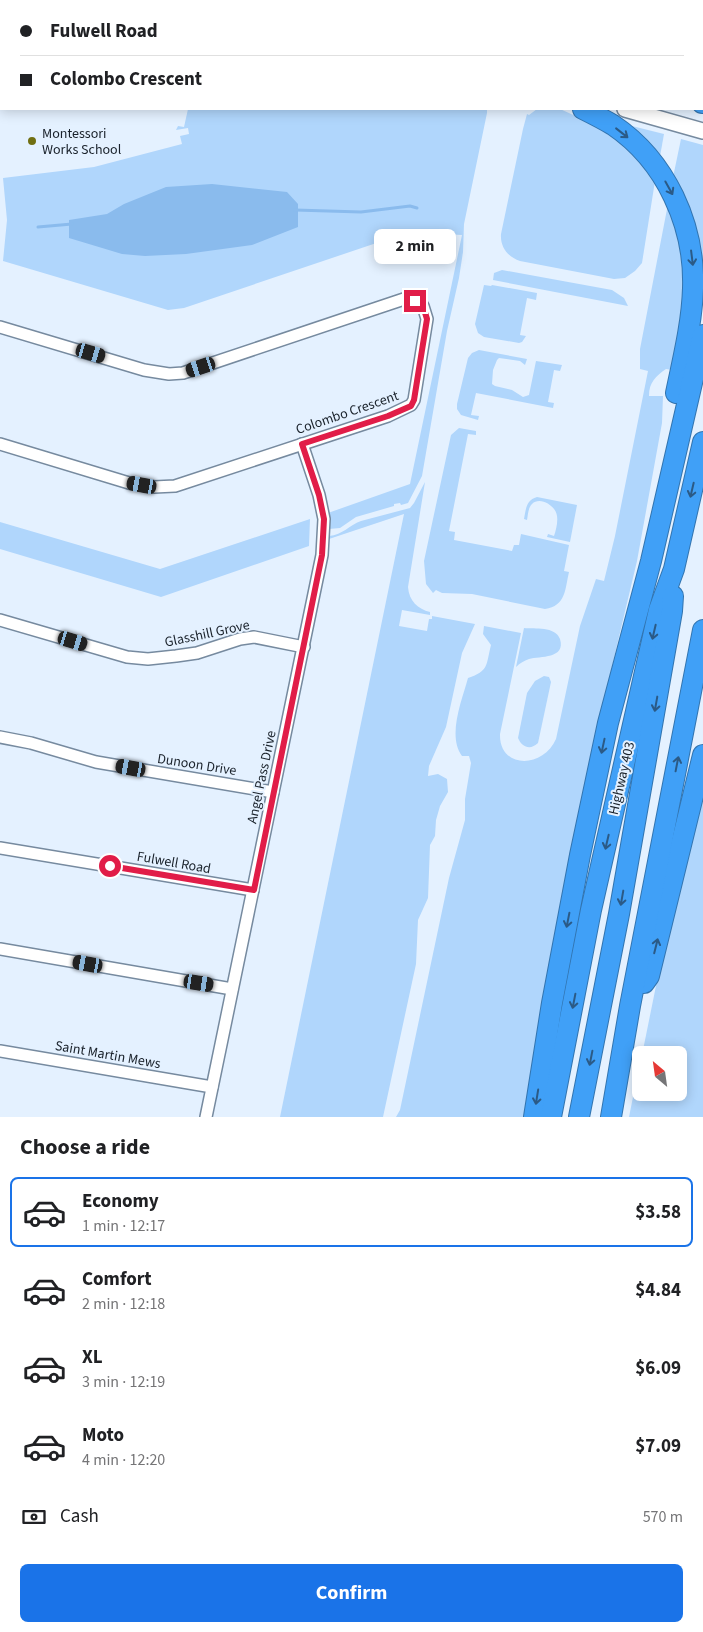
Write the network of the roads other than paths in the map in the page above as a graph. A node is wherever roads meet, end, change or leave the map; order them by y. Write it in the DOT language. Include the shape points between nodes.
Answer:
graph roads {
  1 [pos="585,110"];
  2 [pos="629,110"];
  3 [pos="703,131"];
  4 [pos="0,327"];
  5 [pos="703,335"];
  6 [pos="703,442"];
  7 [pos="0,444"];
  8 [pos="302,444"];
  9 [pos="650,560"];
  10 [pos="674,569"];
  11 [pos="0,620"];
  12 [pos="703,630"];
  13 [pos="304,647"];
  14 [pos="0,737"];
  15 [pos="703,755"];
  16 [pos="273,792"];
  17 [pos="0,848"];
  18 [pos="254,890"];
  19 [pos="0,949"];
  20 [pos="232,988"];
  21 [pos="630,1006"];
  22 [pos="0,1051"];
  23 [pos="212,1087"];
  24 [pos="206,1117"];
  25 [pos="534,1117"];
  26 [pos="551,1117"];
  27 [pos="579,1117"];
  28 [pos="611,1117"];
  1 -- 9 [label="highway, one-way" via="619,130 655,165 674,196 691,250 693,291 655,501"];
  2 -- 3 [label="main road"];
  4 -- 8 [label="street, Colombo Crescent" via="144,370 169,374 182,373 404,299 423,306 427,319 411,406"];
  5 -- 9 [label="highway"];
  6 -- 10 [label="highway, Highway 403, one-way"];
  7 -- 8 [label="street, Colombo Crescent" via="129,483 154,487 175,486"];
  8 -- 13 [label="street, Angel Pass Drive" via="319,495 324,530"];
  9 -- 25 [label="highway, one-way" via="608,723 580,855"];
  10 -- 26 [label="highway, Highway 403, one-way" via="659,610 593,900"];
  10 -- 27 [label="highway, one-way" via="672,612 619,914"];
  11 -- 13 [label="street, Glasshill Grove" via="127,657 196,653 254,637"];
  21 -- 12 [label="highway, one-way"];
  13 -- 16 [label="street, Angel Pass Drive"];
  14 -- 16 [label="street, Dunoon Drive" via="96,762"];
  21 -- 15 [label="highway, one-way" via="649,976"];
  16 -- 18 [label="street, Angel Pass Drive"];
  17 -- 18 [label="street, Fulwell Road"];
  18 -- 20 [label="street, Angel Pass Drive"];
  19 -- 20 [label="street"];
  20 -- 23 [label="street, Angel Pass Drive"];
  21 -- 28 [label="highway"];
  22 -- 23 [label="street, Saint Martin Mews"];
  23 -- 24 [label="street, Angel Pass Drive"];
}
